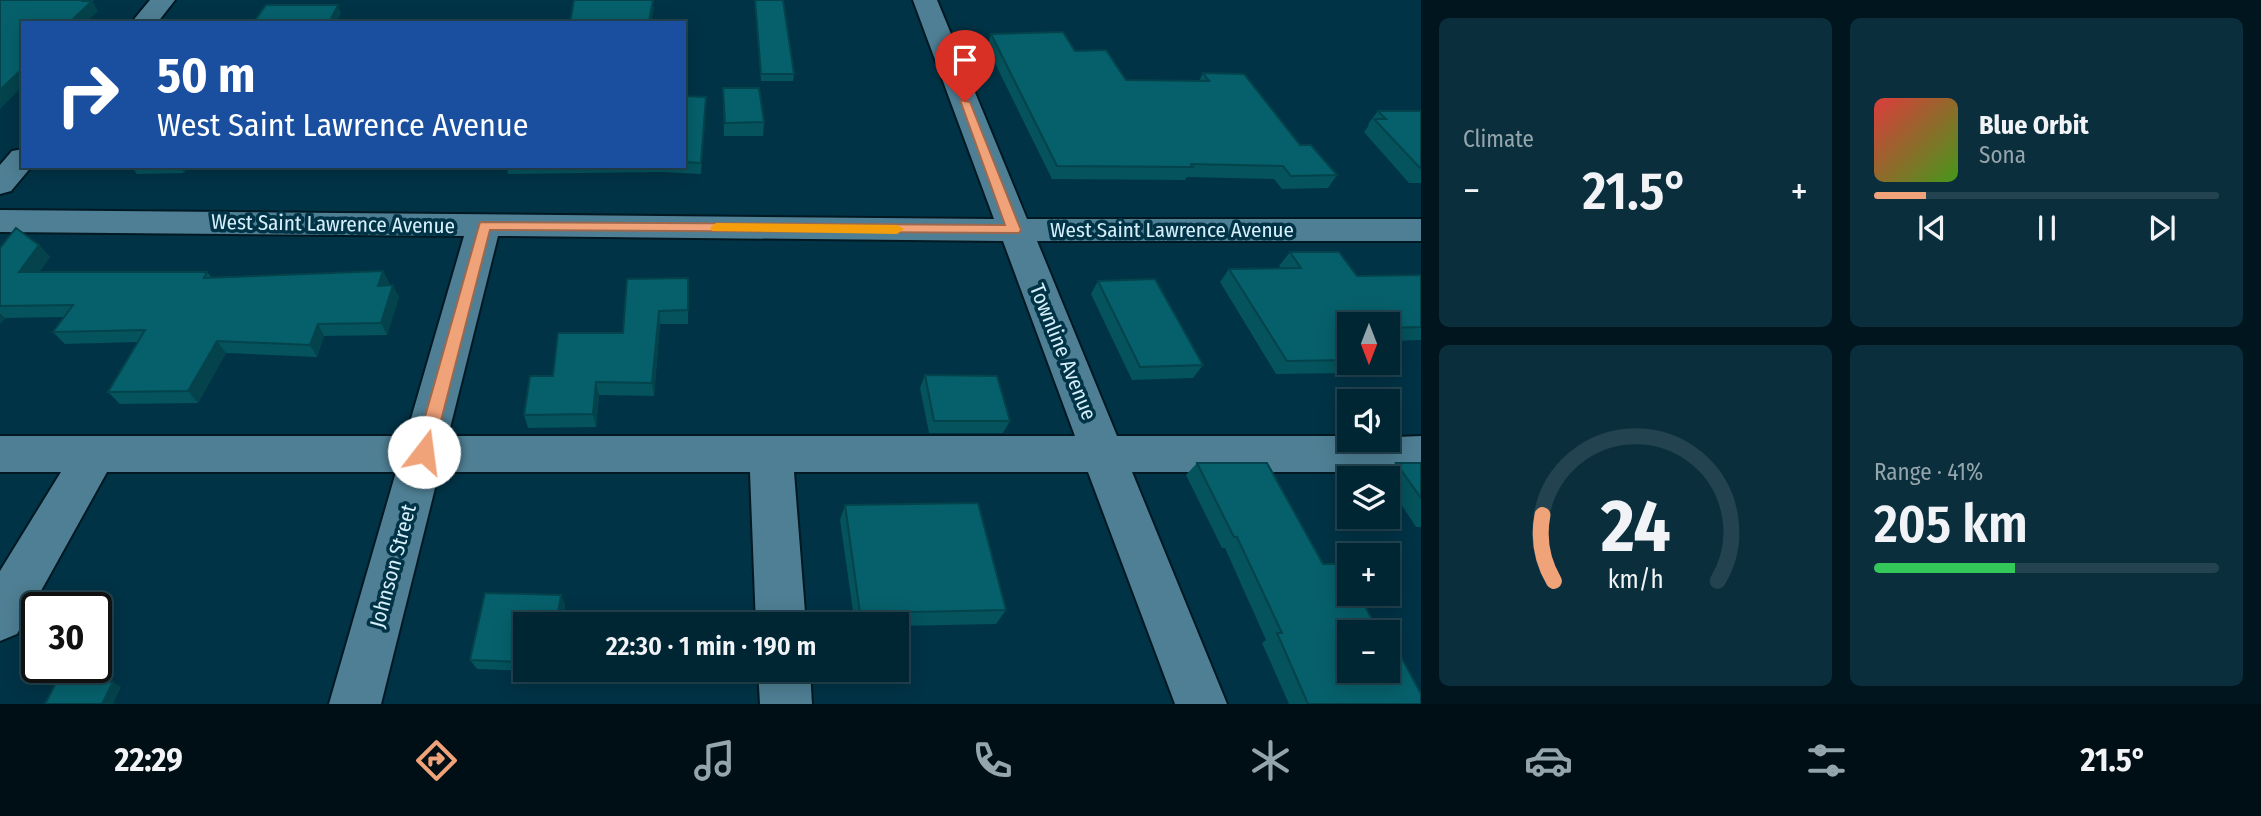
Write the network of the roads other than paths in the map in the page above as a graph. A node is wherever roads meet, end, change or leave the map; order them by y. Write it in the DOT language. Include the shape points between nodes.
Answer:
graph roads {
  1 [pos="163,0"];
  2 [pos="925,0"];
  3 [pos="145,21"];
  4 [pos="21,160"];
  5 [pos="0,184"];
  6 [pos="0,221"];
  7 [pos="484,226"];
  8 [pos="1014,230"];
  9 [pos="1421,230"];
  10 [pos="424,452"];
  11 [pos="771,452"];
  12 [pos="1103,452"];
  13 [pos="0,454"];
  14 [pos="94,454"];
  15 [pos="1421,454"];
  16 [pos="781,612"];
  17 [pos="0,617"];
  18 [pos="785,682"];
  19 [pos="355,704"];
  20 [pos="786,704"];
  21 [pos="1200,704"];
  1 -- 3 [label="street"];
  2 -- 8 [label="street, Townline Avenue"];
  4 -- 5 [label="street"];
  6 -- 7 [label="street, West Saint Lawrence Avenue"];
  7 -- 8 [label="street, West Saint Lawrence Avenue"];
  7 -- 10 [label="street, Johnson Street"];
  8 -- 9 [label="street, West Saint Lawrence Avenue"];
  8 -- 12 [label="street, Townline Avenue"];
  10 -- 11 [label="street"];
  10 -- 14 [label="street"];
  10 -- 19 [label="street, Johnson Street"];
  11 -- 12 [label="street"];
  11 -- 16 [label="street"];
  12 -- 15 [label="street"];
  12 -- 21 [label="street, Townline Avenue"];
  13 -- 14 [label="street"];
  14 -- 17 [label="street"];
  18 -- 20 [label="street"];
}
